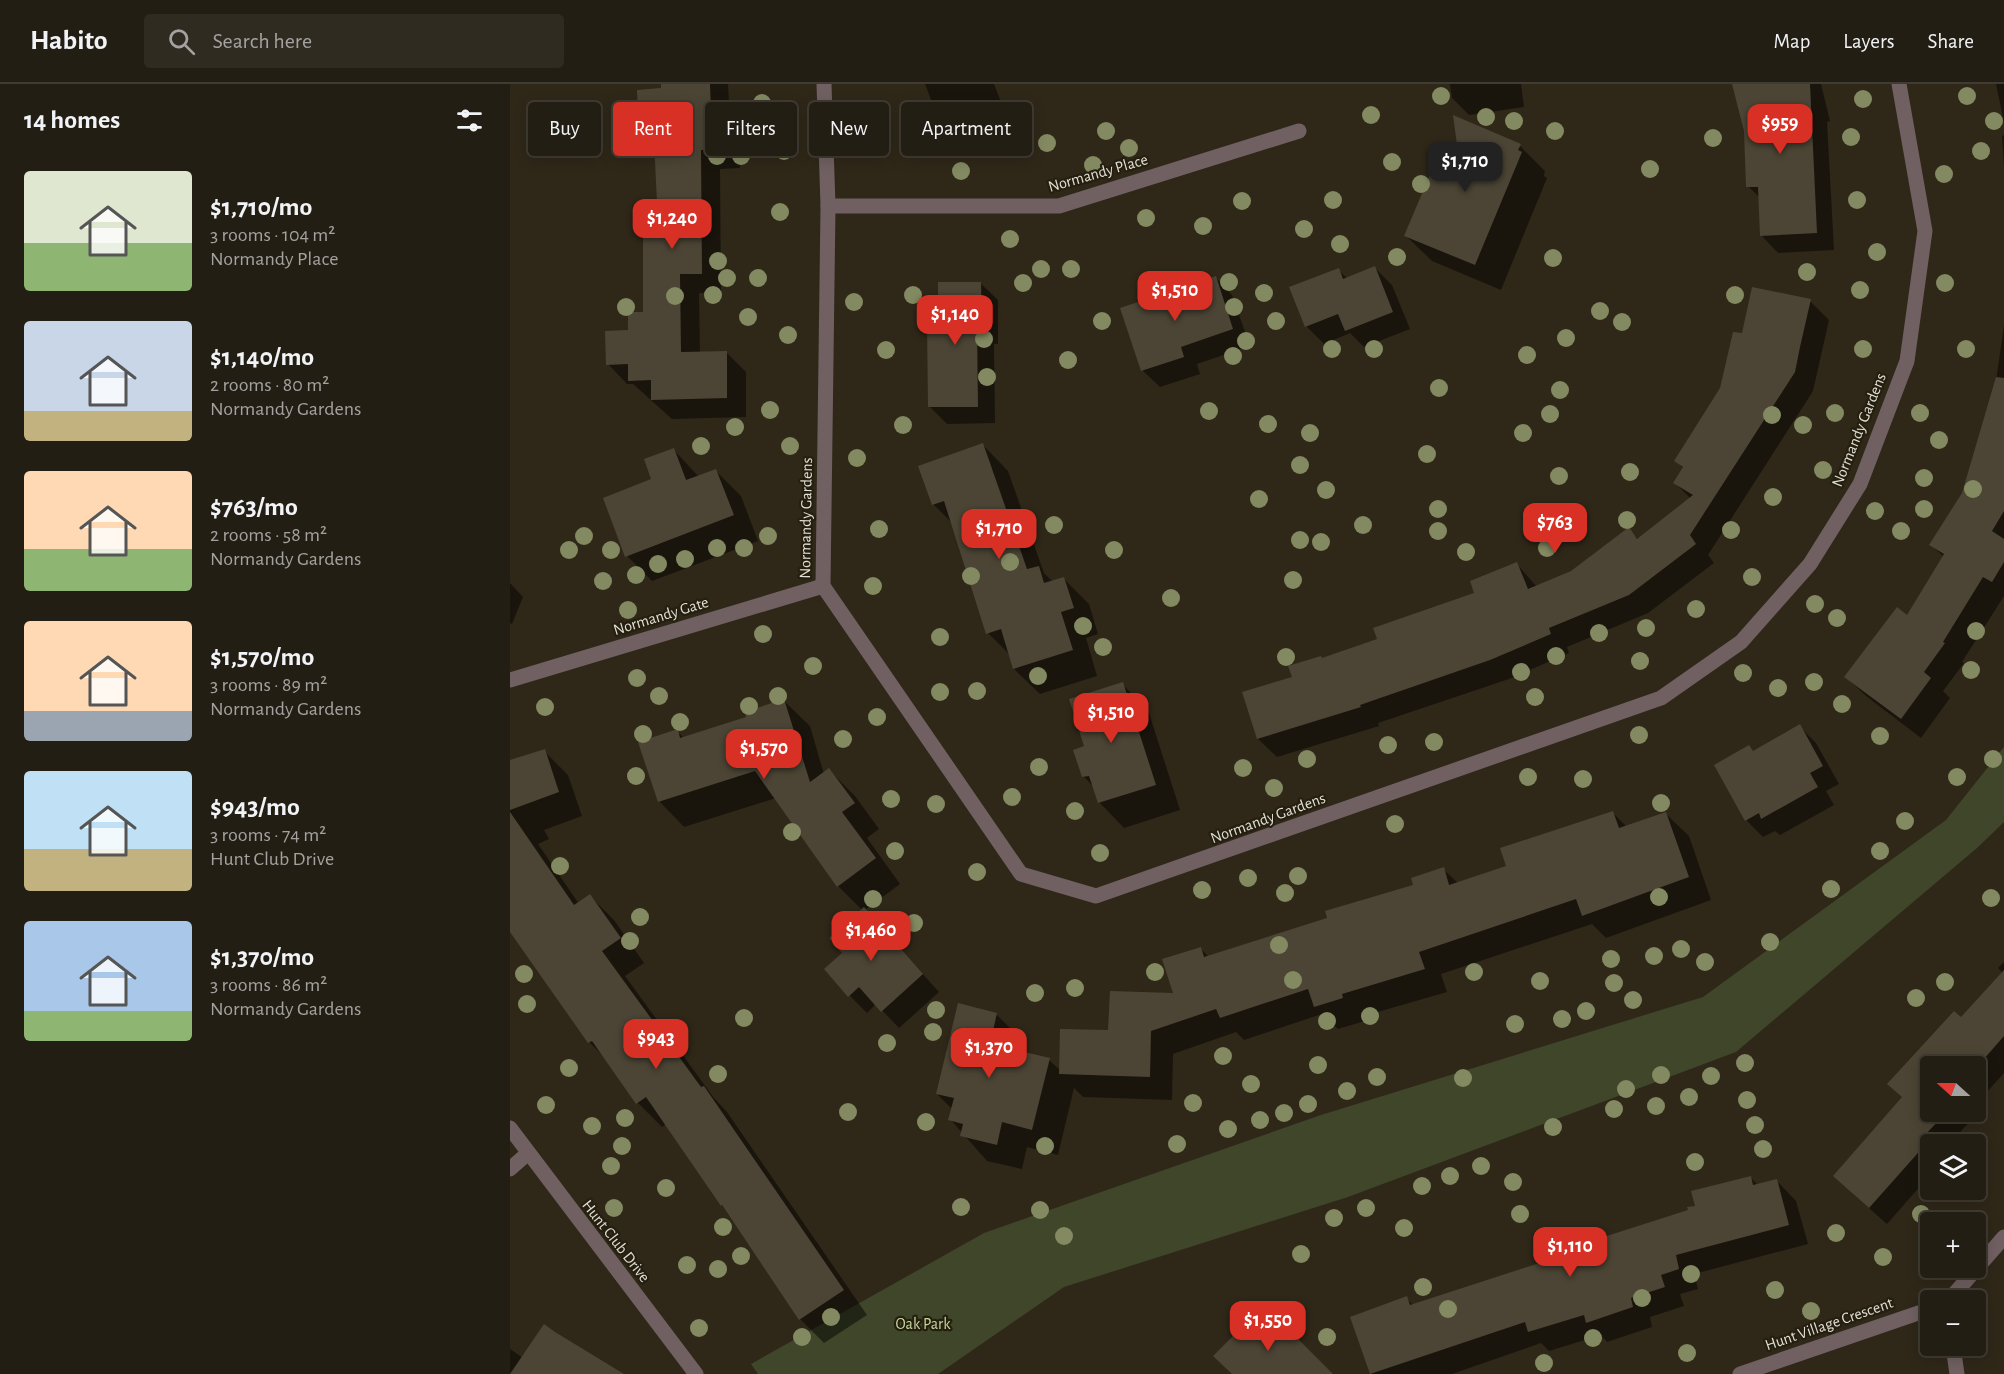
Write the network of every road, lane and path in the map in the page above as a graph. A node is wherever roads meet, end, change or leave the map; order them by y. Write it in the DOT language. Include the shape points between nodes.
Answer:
graph roads {
  1 [pos="824,84"];
  2 [pos="1899,84"];
  3 [pos="1299,130"];
  4 [pos="828,206"];
  5 [pos="823,586"];
  6 [pos="510,680"];
  7 [pos="510,1128"];
  8 [pos="527,1154"];
  9 [pos="510,1169"];
  10 [pos="2004,1238"];
  11 [pos="1958,1290"];
  12 [pos="1920,1312"];
  13 [pos="1954,1356"];
  14 [pos="696,1374"];
  15 [pos="1740,1374"];
  16 [pos="1957,1374"];
  1 -- 4 [label="street, Normandy Gardens"];
  2 -- 5 [label="street, Normandy Gardens" via="1925,231 1907,360 1864,474 1810,564 1741,642 1661,698 1096,896 1021,874"];
  3 -- 4 [label="street, Normandy Place" via="1059,206"];
  4 -- 5 [label="street, Normandy Gardens"];
  5 -- 6 [label="street, Normandy Gate"];
  7 -- 8 [label="street, Hunt Club Drive"];
  8 -- 9 [label="street"];
  8 -- 14 [label="street, Hunt Club Drive"];
  10 -- 11 [label="street"];
  12 -- 15 [label="street, Hunt Village Crescent"];
  13 -- 16 [label="street"];
}
